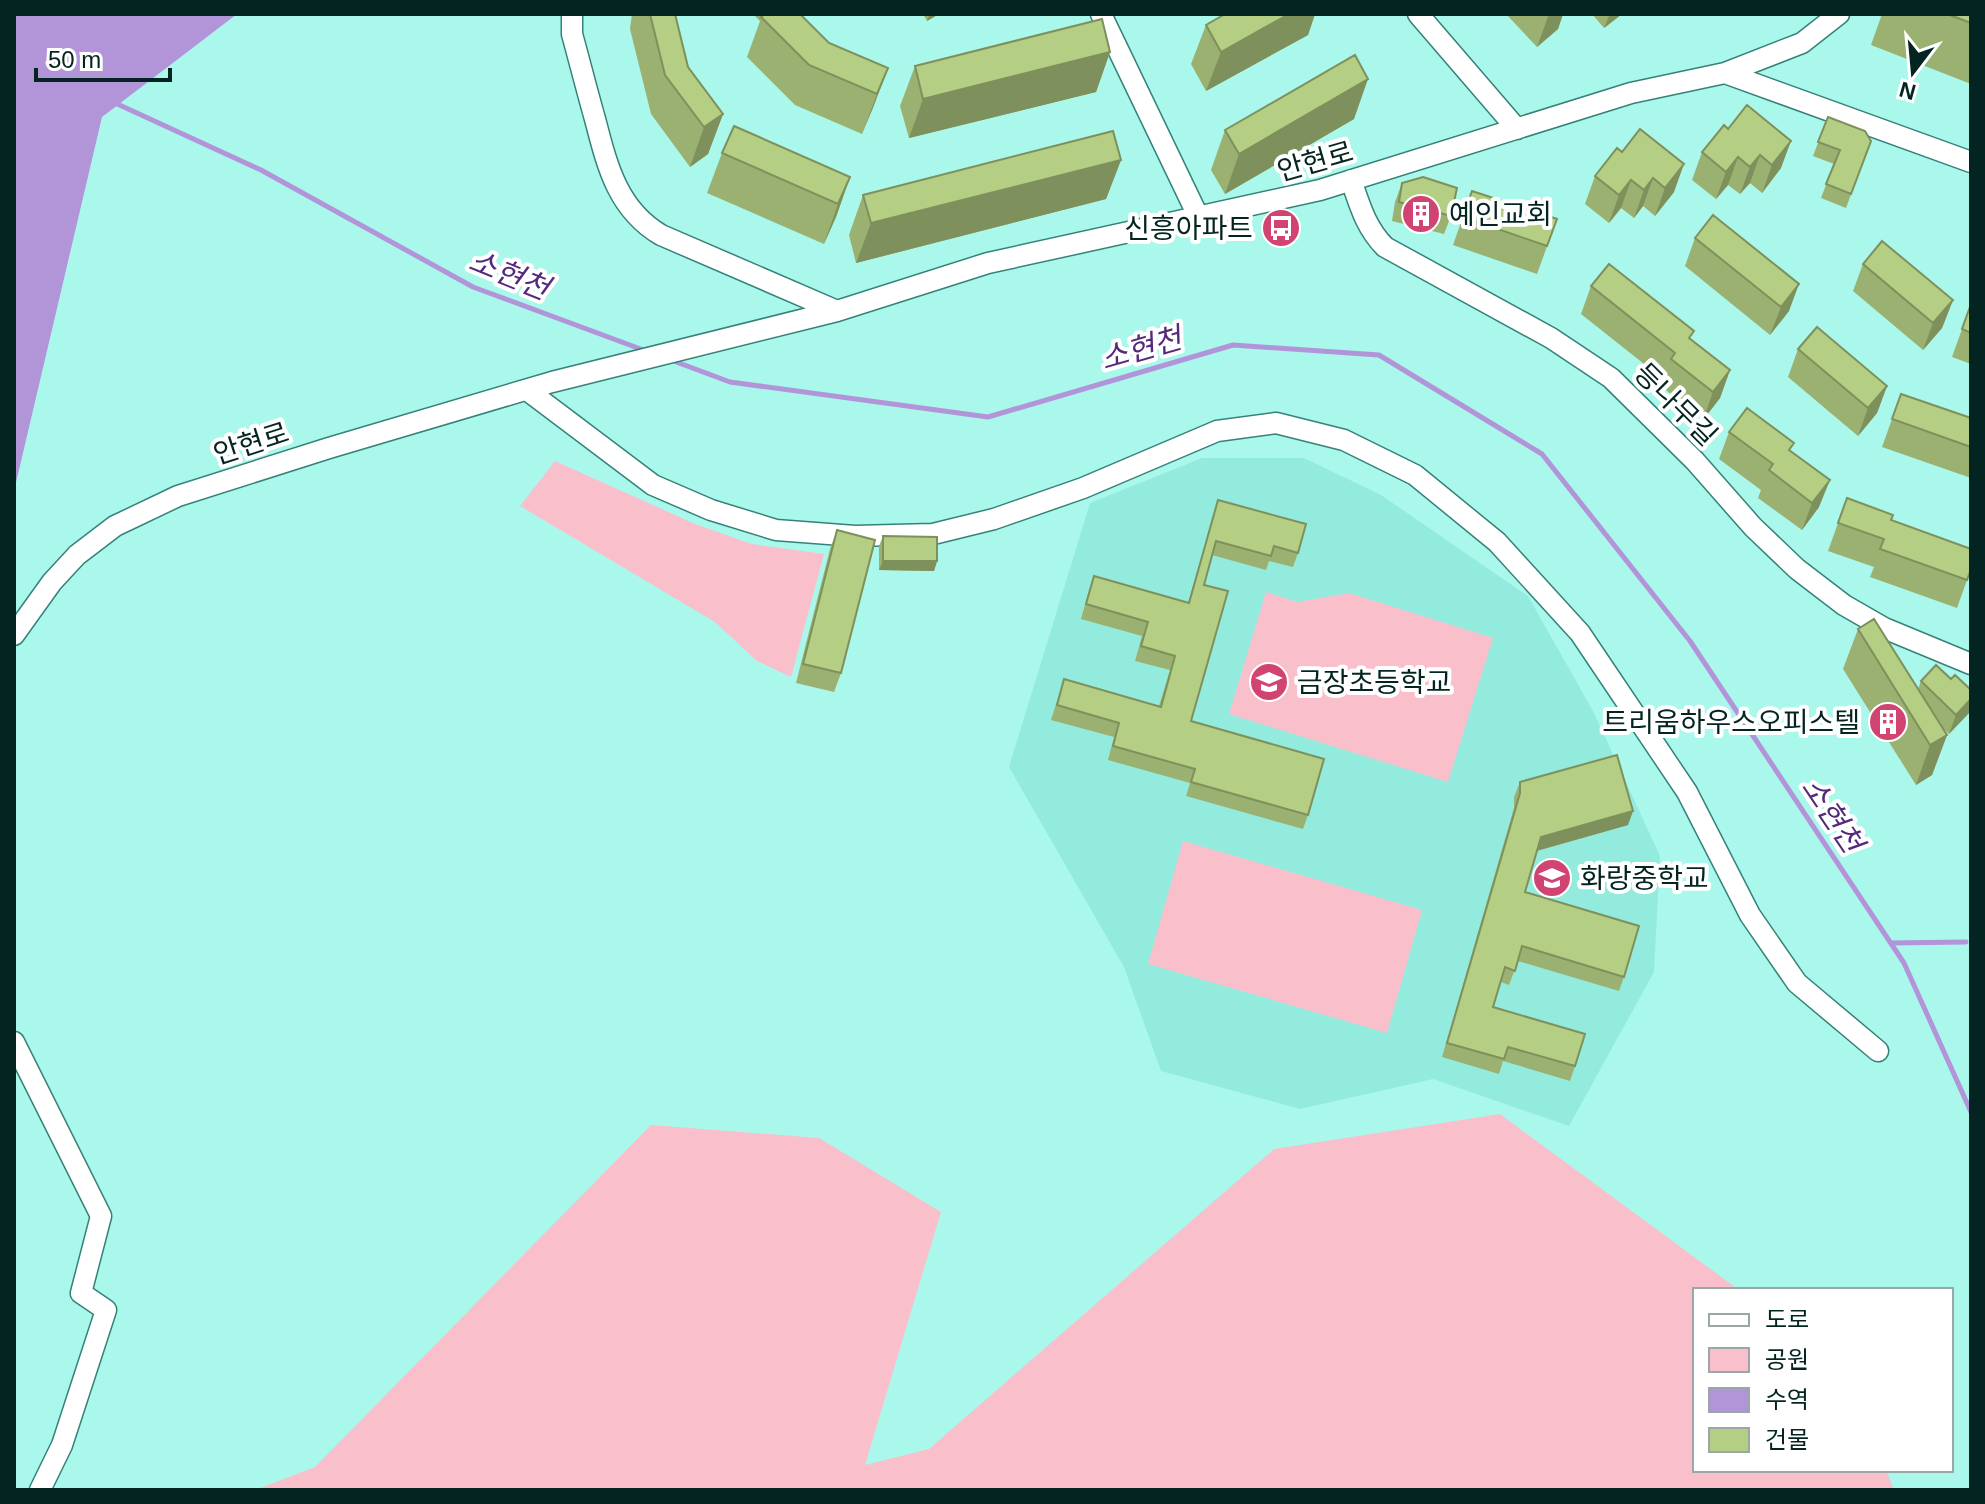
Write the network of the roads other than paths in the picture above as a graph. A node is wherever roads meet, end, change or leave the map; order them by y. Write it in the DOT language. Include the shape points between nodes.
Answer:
graph roads {
  1 [pos="572,14"];
  2 [pos="1101,14"];
  3 [pos="1418,14"];
  4 [pos="1839,14"];
  5 [pos="1725,73"];
  6 [pos="1517,129"];
  7 [pos="1971,162"];
  8 [pos="1351,180"];
  9 [pos="1198,216"];
  10 [pos="837,311"];
  11 [pos="527,390"];
  12 [pos="14,635"];
  13 [pos="1971,664"];
  14 [pos="14,1042"];
  15 [pos="1878,1051"];
  16 [pos="40,1490"];
  1 -- 10 [label="street" via="572,34 608,170 632,212 661,235"];
  2 -- 9 [label="street"];
  3 -- 6 [label="street"];
  4 -- 5 [label="street, 안현로" via="1802,43"];
  5 -- 6 [label="street, 안현로" via="1631,93"];
  5 -- 7 [label="street"];
  6 -- 8 [label="street, 안현로"];
  8 -- 9 [label="street, 안현로"];
  8 -- 13 [label="street, 등나무길" via="1366,223 1385,247 1551,338 1611,378 1797,569 1884,628"];
  9 -- 10 [label="street, 안현로" via="988,263"];
  10 -- 11 [label="street, 안현로"];
  11 -- 12 [label="street, 안현로" via="329,448 141,512 77,555"];
  11 -- 15 [label="street" via="653,485 776,530 855,536 933,534 994,519 1217,431 1276,423 1344,440 1415,475 1474,523 1580,633 1687,792 1750,915 1797,983"];
  14 -- 16 [label="street" via="101,1216 81,1293 106,1310 62,1445"];
}
